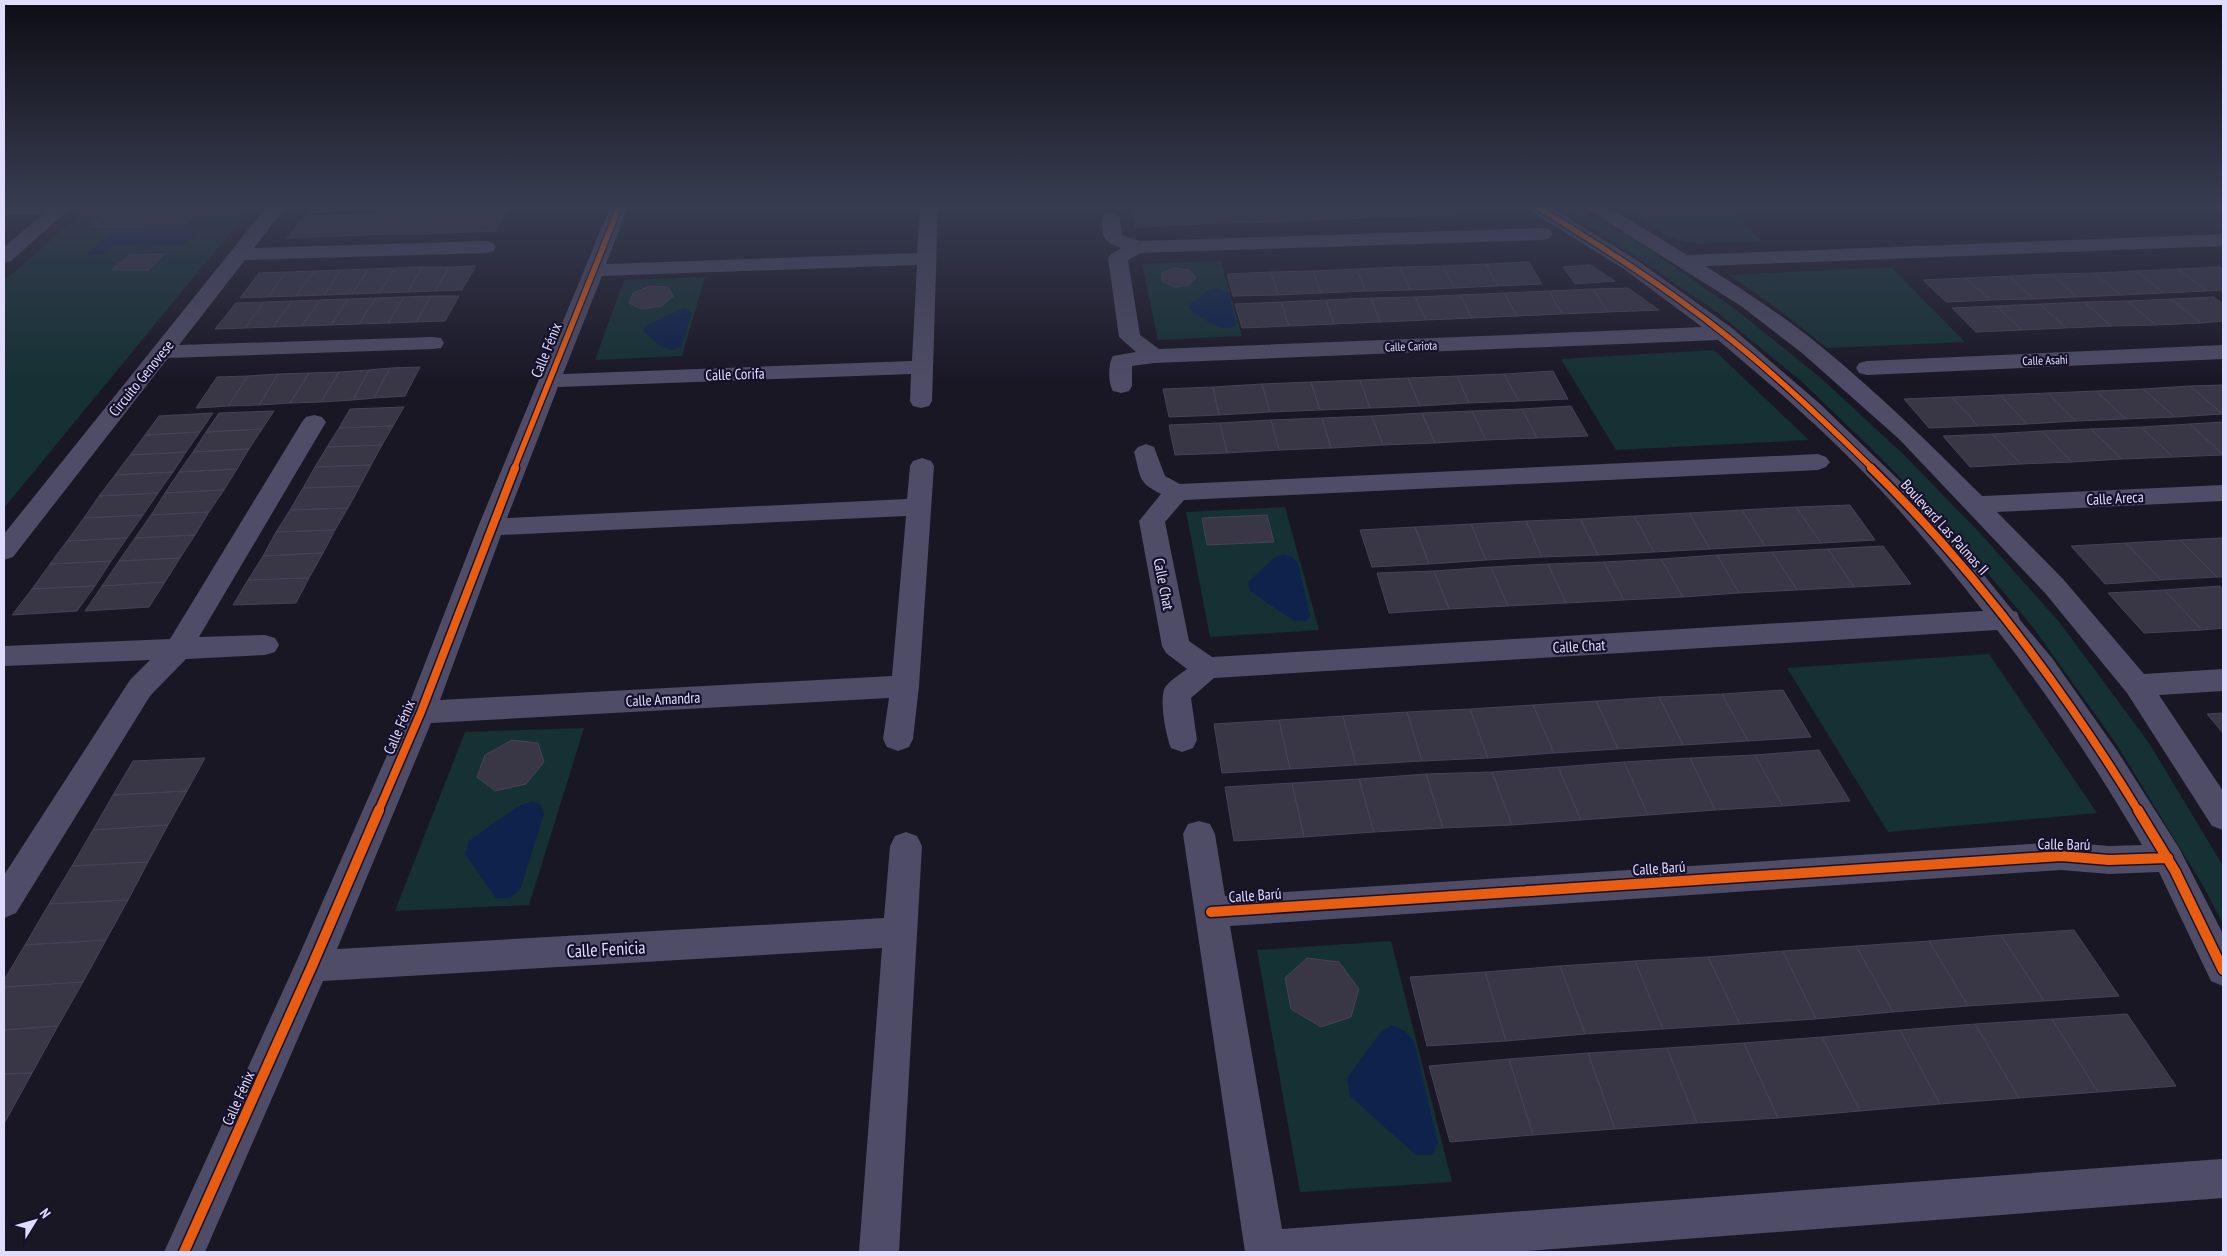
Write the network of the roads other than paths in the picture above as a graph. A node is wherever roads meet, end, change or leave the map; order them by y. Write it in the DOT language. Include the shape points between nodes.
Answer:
graph roads {
  1 [pos="232,264"];
  2 [pos="596,264"];
  3 [pos="786,264"];
  4 [pos="926,264"];
  5 [pos="1119,264"];
  6 [pos="1627,264"];
  7 [pos="1690,264"];
  8 [pos="593,270"];
  9 [pos="1724,333"];
  10 [pos="433,343"];
  11 [pos="162,352"];
  12 [pos="2223,352"];
  13 [pos="1154,356"];
  14 [pos="921,366"];
  15 [pos="1867,368"];
  16 [pos="549,381"];
  17 [pos="1121,386"];
  18 [pos="921,401"];
  19 [pos="314,422"];
  20 [pos="1146,452"];
  21 [pos="1818,462"];
  22 [pos="922,466"];
  23 [pos="1177,492"];
  24 [pos="2223,493"];
  25 [pos="1976,505"];
  26 [pos="918,507"];
  27 [pos="491,527"];
  28 [pos="4,551"];
  29 [pos="2007,619"];
  30 [pos="265,645"];
  31 [pos="179,648"];
  32 [pos="4,656"];
  33 [pos="1207,668"];
  34 [pos="2223,680"];
  35 [pos="905,686"];
  36 [pos="2137,686"];
  37 [pos="421,712"];
  38 [pos="898,739"];
  39 [pos="1182,740"];
  40 [pos="2223,817"];
  41 [pos="1199,834"];
  42 [pos="906,846"];
  43 [pos="2168,858"];
  44 [pos="4,903"];
  45 [pos="1211,912"];
  46 [pos="900,932"];
  47 [pos="312,966"];
  48 [pos="2223,970"];
  49 [pos="2221,1179"];
  50 [pos="184,1252"];
  51 [pos="879,1252"];
  52 [pos="1265,1252"];
  1 -- 11 [label="street, Circuito Genovese"];
  2 -- 8 [label="street, Calle Fénix"];
  3 -- 8 [label="street"];
  4 -- 14 [label="street"];
  5 -- 13 [label="street" via="1130,338"];
  6 -- 9 [label="street, Boulevard Las Palmas II"];
  7 -- 25 [label="street" via="1810,348 1907,434"];
  8 -- 16 [label="street, Calle Fénix"];
  9 -- 13 [label="street, Calle Cariota"];
  9 -- 29 [label="street, Boulevard Las Palmas II" via="1862,458 1937,536"];
  10 -- 11 [label="street"];
  11 -- 28 [label="street, Circuito Genovese"];
  12 -- 15 [label="street, Calle Asahi"];
  13 -- 17 [label="street, Calle Cariota" via="1121,361"];
  14 -- 16 [label="street, Calle Corifa"];
  14 -- 18 [label="street"];
  16 -- 27 [label="street, Calle Fénix"];
  19 -- 31 [label="street"];
  20 -- 23 [label="street" via="1154,481"];
  21 -- 23 [label="street"];
  22 -- 26 [label="street"];
  23 -- 33 [label="street, Calle Chat" via="1152,521 1176,646"];
  24 -- 25 [label="street, Calle Areca"];
  25 -- 36 [label="street" via="2054,586"];
  26 -- 27 [label="street"];
  26 -- 35 [label="street"];
  27 -- 37 [label="street, Calle Fénix"];
  29 -- 33 [label="street, Calle Chat"];
  29 -- 43 [label="street, Boulevard Las Palmas II" via="2086,728"];
  30 -- 31 [label="street"];
  31 -- 32 [label="street"];
  31 -- 44 [label="street" via="140,688"];
  33 -- 39 [label="street" via="1176,694"];
  34 -- 36 [label="street"];
  35 -- 37 [label="street, Calle Amandra"];
  35 -- 38 [label="street"];
  36 -- 40 [label="street"];
  37 -- 47 [label="street, Calle Fénix"];
  41 -- 45 [label="street, Calle Barú"];
  42 -- 46 [label="street"];
  43 -- 45 [label="street, Calle Barú" via="2109,860 2061,856"];
  43 -- 48 [label="street, Boulevard Las Palmas II"];
  45 -- 52 [label="street, Calle Barú"];
  46 -- 47 [label="street, Calle Fenicia"];
  46 -- 51 [label="street"];
  47 -- 50 [label="street, Calle Fénix"];
  49 -- 52 [label="street, Calle Barú"];
}
